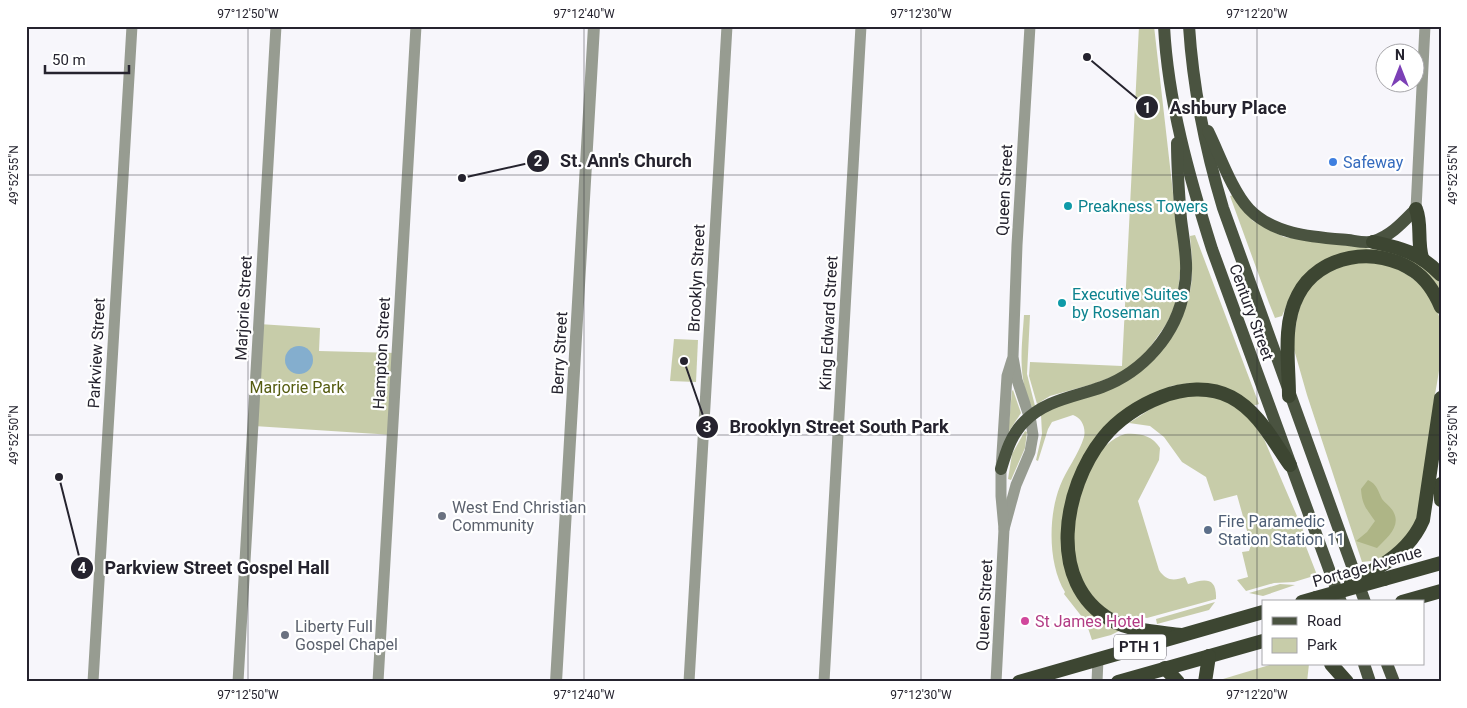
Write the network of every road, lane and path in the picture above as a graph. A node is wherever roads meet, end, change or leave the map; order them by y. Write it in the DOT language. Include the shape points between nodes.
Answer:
graph roads {
  1 [pos="132,26"];
  2 [pos="276,26"];
  3 [pos="416,26"];
  4 [pos="594,26"];
  5 [pos="727,26"];
  6 [pos="861,26"];
  7 [pos="1030,26"];
  8 [pos="1164,26"];
  9 [pos="1189,26"];
  10 [pos="1425,26"];
  11 [pos="1199,111"];
  12 [pos="1176,118"];
  13 [pos="1416,209"];
  14 [pos="1373,242"];
  15 [pos="1422,258"];
  16 [pos="1441,276"];
  17 [pos="1441,307"];
  18 [pos="1013,357"];
  19 [pos="1290,396"];
  20 [pos="1441,398"];
  21 [pos="1030,417"];
  22 [pos="1290,465"];
  23 [pos="1001,470"];
  24 [pos="1441,484"];
  25 [pos="1441,500"];
  26 [pos="1004,529"];
  27 [pos="1441,563"];
  28 [pos="1382,573"];
  29 [pos="1441,591"];
  30 [pos="1309,600"];
  31 [pos="1340,600"];
  32 [pos="1364,600"];
  33 [pos="1409,600"];
  34 [pos="1262,612"];
  35 [pos="1181,635"];
  36 [pos="1262,641"];
  37 [pos="1209,656"];
  38 [pos="1098,659"];
  39 [pos="1333,666"];
  40 [pos="1365,666"];
  41 [pos="1389,666"];
  42 [pos="1165,668"];
  43 [pos="93,682"];
  44 [pos="238,682"];
  45 [pos="378,682"];
  46 [pos="556,682"];
  47 [pos="689,682"];
  48 [pos="824,682"];
  49 [pos="996,682"];
  50 [pos="1019,682"];
  51 [pos="1097,682"];
  52 [pos="1118,682"];
  53 [pos="1178,682"];
  54 [pos="1206,682"];
  55 [pos="1347,682"];
  56 [pos="1370,682"];
  57 [pos="1394,682"];
  1 -- 43 [label="street, Parkview Street"];
  2 -- 44 [label="street, Marjorie Street"];
  3 -- 45 [label="street, Hampton Street"];
  4 -- 46 [label="street, Berry Street"];
  5 -- 47 [label="street, Brooklyn Street"];
  6 -- 48 [label="street, King Edward Street"];
  7 -- 18 [label="street, Queen Street"];
  8 -- 12 [label="main road, Century Street"];
  9 -- 11 [label="main road, Century Street"];
  10 -- 13 [label="street"];
  11 -- 14 [label="main road" via="1238,193 1259,218 1296,234"];
  11 -- 19 [label="main road, Century Street" via="1223,208"];
  12 -- 21 [label="main road" via="1177,182 1186,273 1184,292 1174,320 1154,352 1125,376 1044,406"];
  12 -- 22 [label="main road, Century Street" via="1212,249"];
  13 -- 14 [label="main road" via="1394,230"];
  13 -- 15 [label="highway"];
  14 -- 15 [label="highway" via="1401,248"];
  15 -- 16 [label="highway"];
  17 -- 19 [label="highway" via="1421,277 1392,261 1358,256 1326,266 1303,286 1291,311 1288,334"];
  18 -- 21 [label="street, Queen Street" via="1018,385"];
  18 -- 23 [label="street, Queen Street" via="1007,376"];
  19 -- 32 [label="main road, Century Street"];
  20 -- 28 [label="highway" via="1423,520 1419,530"];
  21 -- 23 [label="main road" via="1011,440"];
  21 -- 26 [label="street, Queen Street" via="1032,445 1016,485"];
  22 -- 31 [label="main road, Century Street"];
  22 -- 35 [label="highway" via="1245,406 1230,396 1205,390 1178,391 1153,400 1109,431 1096,448 1082,474 1069,518 1068,549 1080,591 1094,608 1112,621 1133,628"];
  23 -- 26 [label="street, Queen Street"];
  24 -- 25 [label="highway"];
  26 -- 49 [label="street, Queen Street"];
  27 -- 28 [label="highway, Portage Avenue"];
  28 -- 30 [label="highway, Portage Avenue, bridge"];
  29 -- 33 [label="highway"];
  34 -- 35 [label="highway, PTH 1"];
  35 -- 38 [label="highway, PTH 1"];
  36 -- 37 [label="highway, PTH 1"];
  37 -- 42 [label="highway, PTH 1"];
  37 -- 54 [label="highway"];
  38 -- 50 [label="highway, PTH 1"];
  38 -- 51 [label="street"];
  39 -- 55 [label="highway"];
  40 -- 56 [label="main road"];
  41 -- 57 [label="main road"];
  42 -- 52 [label="highway, PTH 1"];
  42 -- 53 [label="highway"];
}
